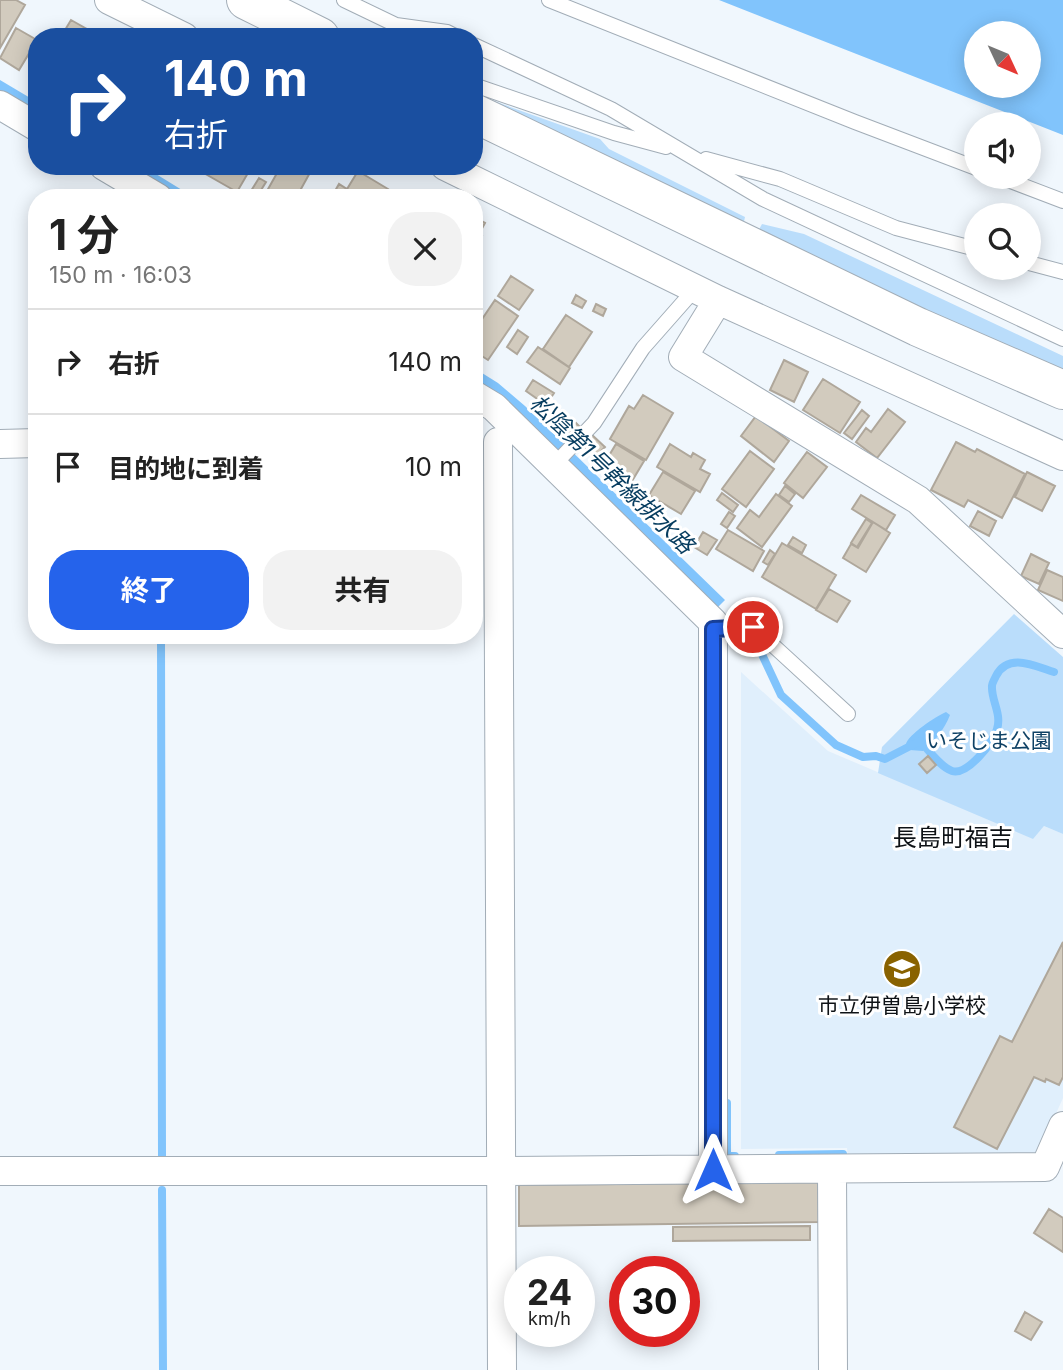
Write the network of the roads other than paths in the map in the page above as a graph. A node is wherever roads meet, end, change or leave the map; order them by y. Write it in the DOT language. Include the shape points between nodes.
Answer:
graph roads {
  1 [pos="109,0"];
  2 [pos="246,0"];
  3 [pos="344,0"];
  4 [pos="549,0"];
  5 [pos="166,28"];
  6 [pos="302,28"];
  7 [pos="418,28"];
  8 [pos="483,49"];
  9 [pos="483,88"];
  10 [pos="0,105"];
  11 [pos="483,117"];
  12 [pos="28,122"];
  13 [pos="685,153"];
  14 [pos="964,163"];
  15 [pos="119,175"];
  16 [pos="463,175"];
  17 [pos="143,189"];
  18 [pos="1032,189"];
  19 [pos="1063,201"];
  20 [pos="964,246"];
  21 [pos="1041,266"];
  22 [pos="1063,272"];
  23 [pos="706,294"];
  24 [pos="1063,339"];
  25 [pos="1063,390"];
  26 [pos="483,400"];
  27 [pos="495,437"];
  28 [pos="0,443"];
  29 [pos="28,443"];
  30 [pos="1063,456"];
  31 [pos="555,463"];
  32 [pos="713,629"];
  33 [pos="1063,634"];
  34 [pos="848,714"];
  35 [pos="1063,1126"];
  36 [pos="1054,1169"];
  37 [pos="713,1170"];
  38 [pos="832,1170"];
  39 [pos="0,1171"];
  40 [pos="502,1171"];
  41 [pos="502,1370"];
  42 [pos="833,1370"];
  1 -- 5 [label="street"];
  2 -- 6 [label="street"];
  3 -- 7 [label="lane" via="396,25"];
  4 -- 14 [label="lane"];
  8 -- 13 [label="lane" via="611,108"];
  9 -- 13 [label="lane"];
  10 -- 12 [label="street"];
  11 -- 25 [label="street" via="918,327"];
  13 -- 20 [label="lane" via="780,179 896,228"];
  13 -- 24 [label="lane" via="763,199"];
  15 -- 17 [label="street"];
  16 -- 23 [label="street"];
  18 -- 19 [label="lane"];
  21 -- 22 [label="lane"];
  23 -- 30 [label="street"];
  23 -- 31 [label="lane" via="643,348 594,423"];
  23 -- 33 [label="street" via="683,357 918,500"];
  26 -- 27 [label="street" via="494,407"];
  27 -- 31 [label="street"];
  27 -- 40 [label="street"];
  28 -- 29 [label="street"];
  31 -- 32 [label="street" via="713,622"];
  32 -- 34 [label="lane" via="753,627"];
  32 -- 37 [label="street"];
  35 -- 36 [label="street"];
  36 -- 38 [label="street"];
  37 -- 38 [label="street"];
  37 -- 40 [label="street"];
  38 -- 42 [label="street"];
  39 -- 40 [label="street"];
  40 -- 41 [label="street"];
}
